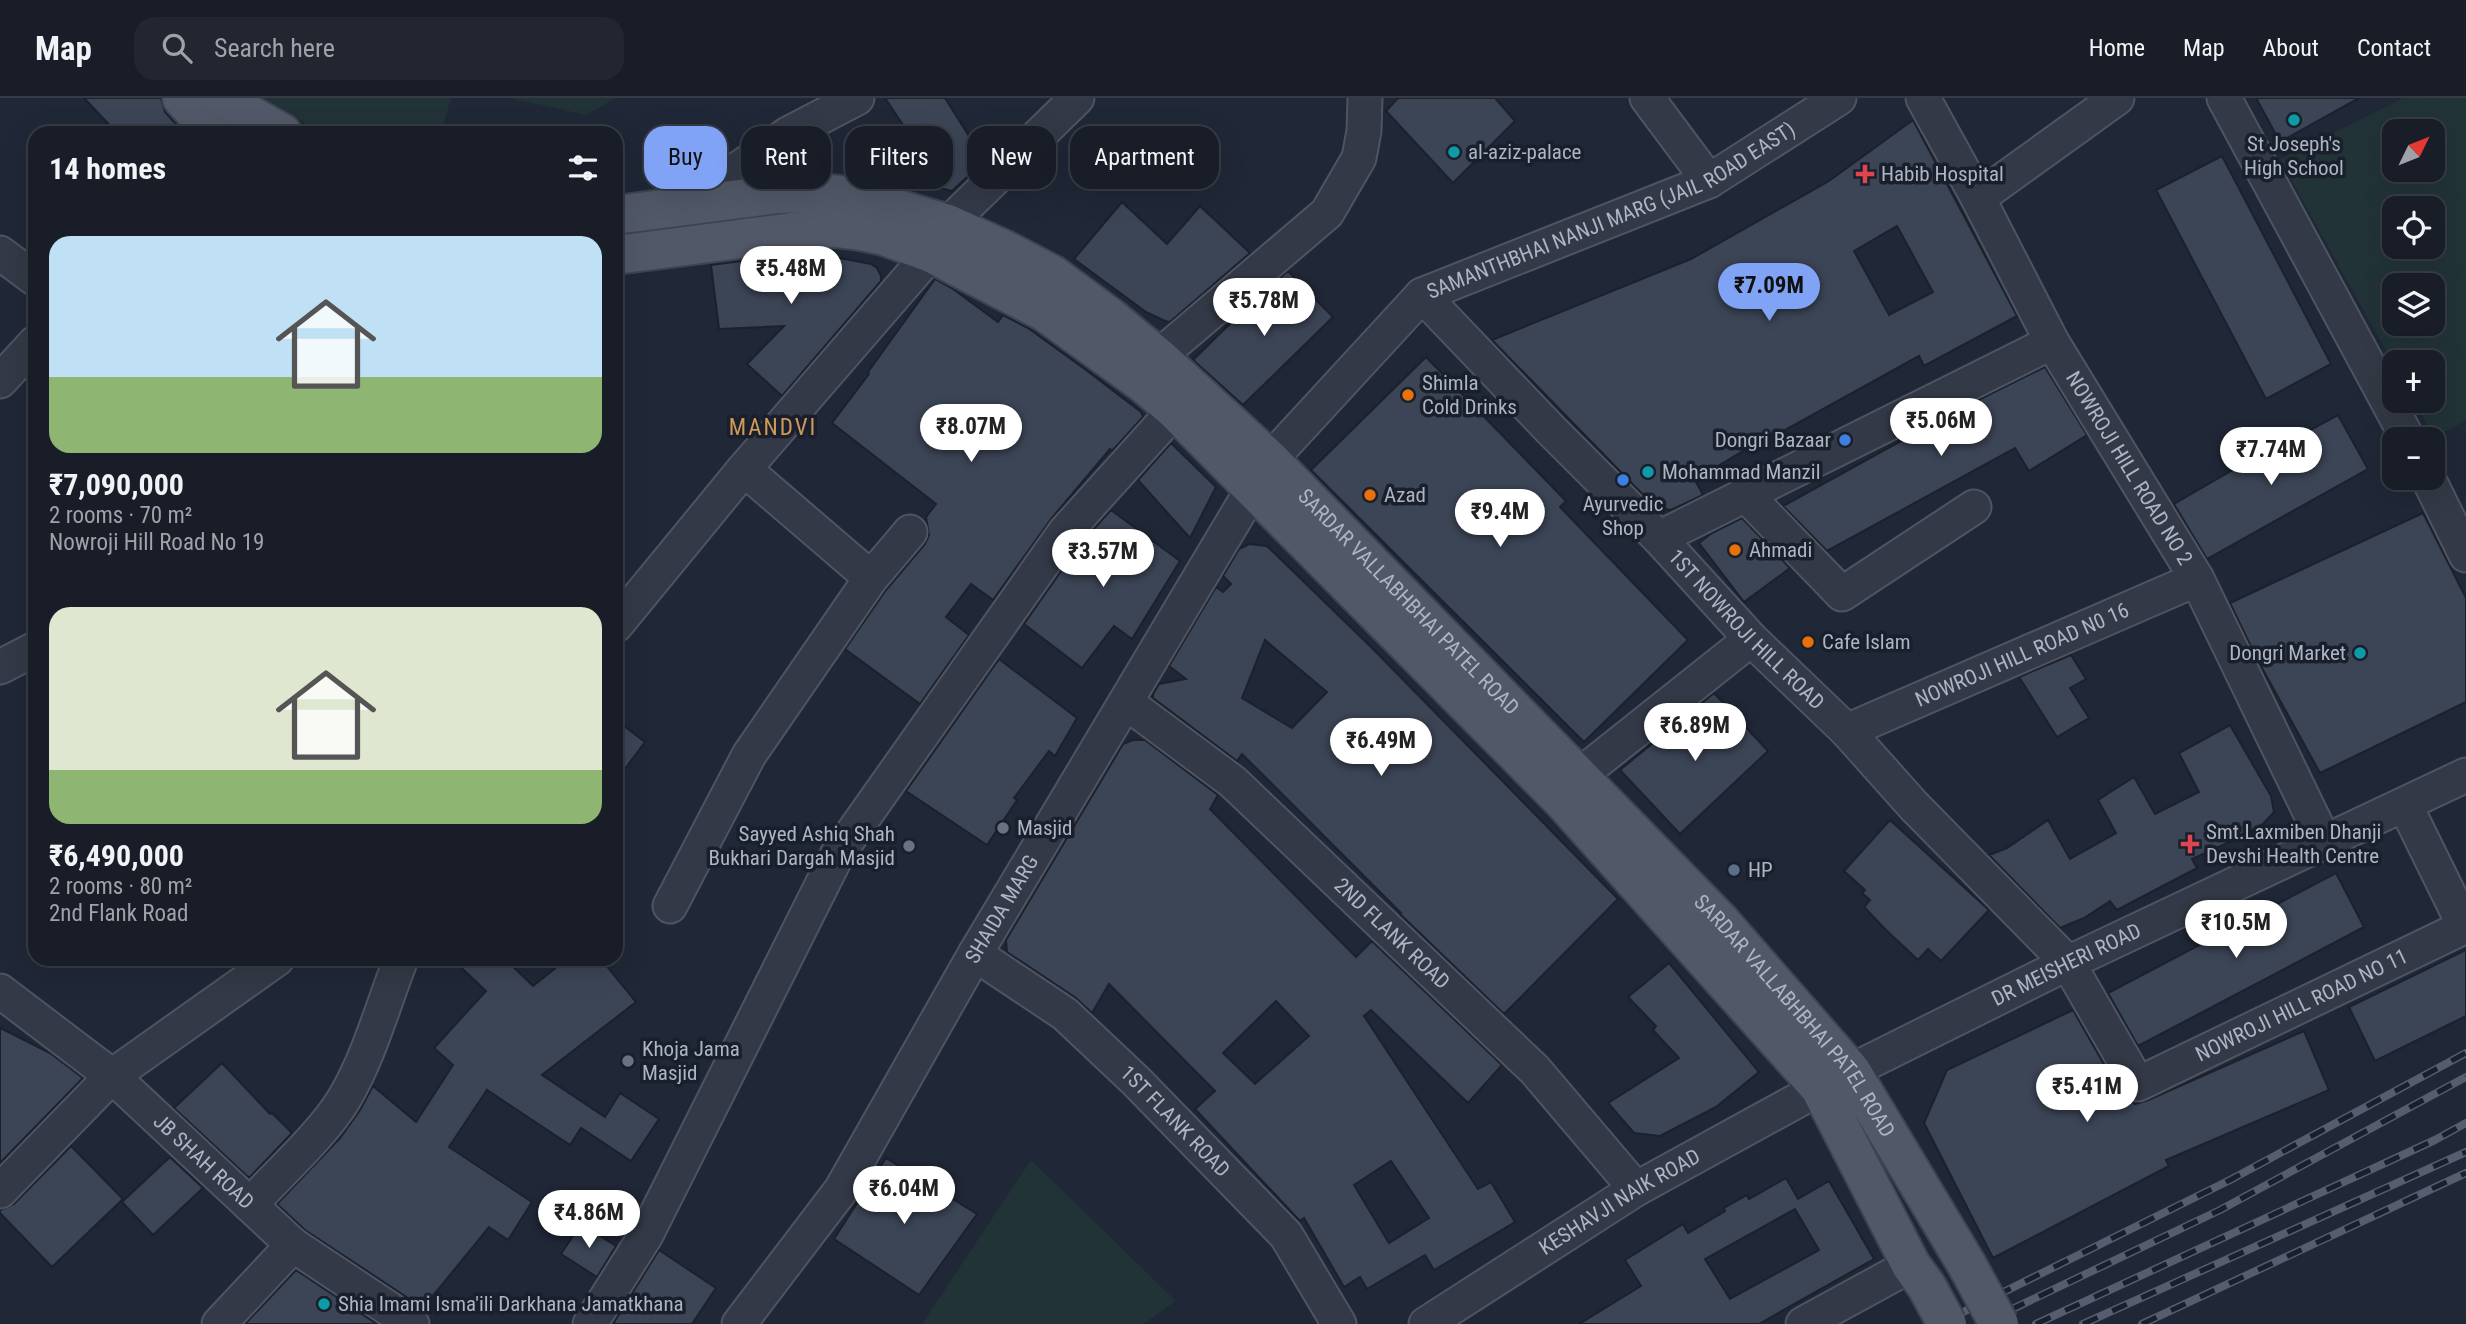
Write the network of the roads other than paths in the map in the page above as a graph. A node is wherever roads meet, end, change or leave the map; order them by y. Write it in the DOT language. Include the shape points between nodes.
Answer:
graph roads {
  1 [pos="857,98"];
  2 [pos="1077,98"];
  3 [pos="1365,98"];
  4 [pos="1647,98"];
  5 [pos="1839,98"];
  6 [pos="1923,98"];
  7 [pos="2117,98"];
  8 [pos="2224,98"];
  9 [pos="207,114"];
  10 [pos="254,126"];
  11 [pos="1709,181"];
  12 [pos="1978,198"];
  13 [pos="685,205"];
  14 [pos="623,214"];
  15 [pos="939,239"];
  16 [pos="0,253"];
  17 [pos="623,254"];
  18 [pos="28,274"];
  19 [pos="1422,295"];
  20 [pos="2052,342"];
  21 [pos="28,351"];
  22 [pos="1151,370"];
  23 [pos="0,381"];
  24 [pos="1175,410"];
  25 [pos="2402,427"];
  26 [pos="744,469"];
  27 [pos="1262,474"];
  28 [pos="2434,490"];
  29 [pos="1746,495"];
  30 [pos="1974,507"];
  31 [pos="910,532"];
  32 [pos="1659,538"];
  33 [pos="2466,555"];
  34 [pos="871,578"];
  35 [pos="2197,579"];
  36 [pos="623,616"];
  37 [pos="1751,639"];
  38 [pos="28,653"];
  39 [pos="0,667"];
  40 [pos="1127,703"];
  41 [pos="1847,731"];
  42 [pos="2466,775"];
  43 [pos="1572,788"];
  44 [pos="2405,805"];
  45 [pos="2324,841"];
  46 [pos="670,906"];
  47 [pos="2465,927"];
  48 [pos="975,954"];
  49 [pos="2068,963"];
  50 [pos="266,966"];
  51 [pos="398,966"];
  52 [pos="0,991"];
  53 [pos="112,1076"];
  54 [pos="1836,1080"];
  55 [pos="2138,1084"];
  56 [pos="1636,1189"];
  57 [pos="0,1191"];
  58 [pos="250,1205"];
  59 [pos="293,1245"];
  60 [pos="1919,1276"];
  61 [pos="219,1324"];
  62 [pos="412,1324"];
  63 [pos="590,1324"];
  64 [pos="739,1324"];
  65 [pos="1339,1324"];
  66 [pos="1426,1324"];
  67 [pos="1803,1324"];
  68 [pos="1947,1324"];
  69 [pos="2000,1324"];
  1 -- 13 [label="street" via="788,134"];
  2 -- 15 [label="street"];
  3 -- 22 [label="street" via="1359,158 1327,213"];
  4 -- 11 [label="street"];
  5 -- 11 [label="street, SAMANTHBHAI NANJI MARG (JAIL ROAD EAST)"];
  6 -- 12 [label="street, NOWROJI HILL ROAD NO 2"];
  7 -- 12 [label="street"];
  8 -- 25 [label="street"];
  9 -- 10 [label="main road"];
  11 -- 19 [label="street, SAMANTHBHAI NANJI MARG (JAIL ROAD EAST)"];
  12 -- 20 [label="street, NOWROJI HILL ROAD NO 2"];
  13 -- 14 [label="main road, SARDAR VALLABHBHAI PATEL ROAD"];
  13 -- 15 [label="main road, SARDAR VALLABHBHAI PATEL ROAD" via="778,194 857,197"];
  15 -- 17 [label="main road, SARDAR VALLABHBHAI PATEL ROAD" via="836,228"];
  15 -- 22 [label="main road, SARDAR VALLABHBHAI PATEL ROAD" via="1003,249 1053,275 1111,318"];
  15 -- 26 [label="street"];
  16 -- 18 [label="street"];
  19 -- 27 [label="street, SAMANTHBHAI NANJI MARG (JAIL ROAD EAST)"];
  19 -- 32 [label="street, 1ST NOWROJI HILL ROAD"];
  20 -- 29 [label="street"];
  20 -- 35 [label="street, NOWROJI HILL ROAD NO 2"];
  21 -- 23 [label="street"];
  22 -- 24 [label="main road, SARDAR VALLABHBHAI PATEL ROAD"];
  22 -- 27 [label="main road, SARDAR VALLABHBHAI PATEL ROAD"];
  24 -- 27 [label="main road, SARDAR VALLABHBHAI PATEL ROAD"];
  24 -- 63 [label="street" via="1065,531 837,855 646,1235"];
  26 -- 34 [label="street"];
  26 -- 36 [label="street"];
  27 -- 40 [label="street, SHAIDA MARG"];
  27 -- 43 [label="main road, SARDAR VALLABHBHAI PATEL ROAD"];
  28 -- 33 [label="street"];
  29 -- 30 [label="street" via="1842,594"];
  29 -- 32 [label="street"];
  31 -- 34 [label="street"];
  32 -- 37 [label="street, 1ST NOWROJI HILL ROAD"];
  34 -- 46 [label="street" via="749,755"];
  35 -- 41 [label="street, NOWROJI HILL ROAD N0 16"];
  35 -- 45 [label="street, NOWROJI HILL ROAD NO 2"];
  37 -- 41 [label="street, 1ST NOWROJI HILL ROAD"];
  37 -- 43 [label="street"];
  38 -- 39 [label="street"];
  40 -- 48 [label="street, SHAIDA MARG"];
  40 -- 56 [label="street, 2ND FLANK ROAD" via="1233,782 1535,1070"];
  41 -- 49 [label="street, 1ST NOWROJI HILL ROAD"];
  42 -- 44 [label="street, DR MEISHERI ROAD"];
  43 -- 54 [label="main road, SARDAR VALLABHBHAI PATEL ROAD"];
  44 -- 45 [label="street, DR MEISHERI ROAD"];
  44 -- 47 [label="street"];
  45 -- 49 [label="street, DR MEISHERI ROAD"];
  47 -- 55 [label="street, NOWROJI HILL ROAD NO 11"];
  48 -- 64 [label="street, SHAIDA MARG" via="841,1190"];
  48 -- 65 [label="street, 1ST FLANK ROAD" via="1065,1014 1136,1081 1286,1235"];
  49 -- 54 [label="street, DR MEISHERI ROAD"];
  49 -- 55 [label="street, 1ST NOWROJI HILL ROAD"];
  50 -- 53 [label="street"];
  51 -- 58 [label="street" via="343,1101"];
  52 -- 53 [label="street, JB SHAH ROAD"];
  53 -- 57 [label="street"];
  53 -- 58 [label="street, JB SHAH ROAD"];
  54 -- 56 [label="street, KESHAVJI NAIK ROAD"];
  54 -- 60 [label="main road, SARDAR VALLABHBHAI PATEL ROAD"];
  54 -- 69 [label="main road, SARDAR VALLABHBHAI PATEL ROAD, bridge" via="1967,1265"];
  56 -- 66 [label="street, KESHAVJI NAIK ROAD"];
  58 -- 59 [label="street, JB SHAH ROAD"];
  59 -- 61 [label="street"];
  59 -- 62 [label="street, JB SHAH ROAD"];
  60 -- 67 [label="street"];
  60 -- 68 [label="main road, SARDAR VALLABHBHAI PATEL ROAD, bridge"];
}
